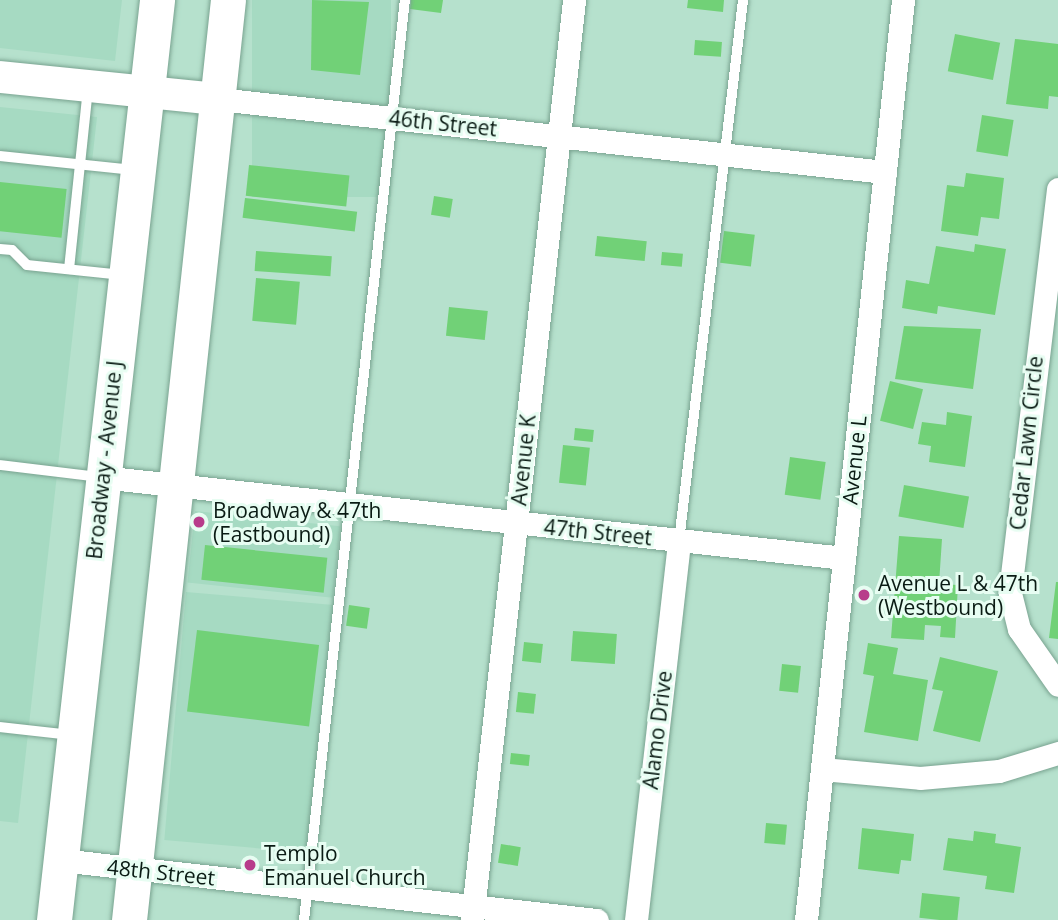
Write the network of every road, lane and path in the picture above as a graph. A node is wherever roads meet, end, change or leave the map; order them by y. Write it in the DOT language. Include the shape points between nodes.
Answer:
graph roads {
  1 [pos="157,0"];
  2 [pos="229,0"];
  3 [pos="405,0"];
  4 [pos="573,0"];
  5 [pos="743,0"];
  6 [pos="903,0"];
  7 [pos="0,77"];
  8 [pos="88,86"];
  9 [pos="146,92"];
  10 [pos="218,99"];
  11 [pos="392,118"];
  12 [pos="558,135"];
  13 [pos="727,154"];
  14 [pos="0,156"];
  15 [pos="81,165"];
  16 [pos="137,171"];
  17 [pos="885,172"];
  18 [pos="1058,189"];
  19 [pos="0,249"];
  20 [pos="69,269"];
  21 [pos="125,275"];
  22 [pos="0,465"];
  23 [pos="101,477"];
  24 [pos="177,486"];
  25 [pos="349,506"];
  26 [pos="515,523"];
  27 [pos="679,541"];
  28 [pos="844,558"];
  29 [pos="1058,685"];
  30 [pos="0,727"];
  31 [pos="74,735"];
  32 [pos="1058,753"];
  33 [pos="822,769"];
  34 [pos="60,860"];
  35 [pos="135,869"];
  36 [pos="308,888"];
  37 [pos="472,913"];
  38 [pos="54,920"];
  39 [pos="129,920"];
  40 [pos="304,920"];
  41 [pos="597,920"];
  42 [pos="636,920"];
  43 [pos="806,920"];
  1 -- 9 [label="main road, Broadway - Avenue J"];
  2 -- 10 [label="main road"];
  3 -- 11 [label="lane"];
  4 -- 12 [label="street, Avenue K"];
  5 -- 13 [label="lane"];
  6 -- 17 [label="street, Avenue L"];
  7 -- 8 [label="street, 46th Street"];
  8 -- 9 [label="street, 46th Street"];
  8 -- 15 [label="lane"];
  9 -- 10 [label="street, 46th Street"];
  9 -- 16 [label="main road, Broadway - Avenue J"];
  10 -- 11 [label="street, 46th Street"];
  10 -- 24 [label="main road"];
  11 -- 12 [label="street, 46th Street"];
  11 -- 25 [label="lane"];
  12 -- 13 [label="street, 46th Street"];
  12 -- 26 [label="street, Avenue K"];
  13 -- 17 [label="street, 46th Street"];
  13 -- 27 [label="lane"];
  14 -- 15 [label="lane"];
  15 -- 16 [label="lane"];
  15 -- 20 [label="lane"];
  16 -- 21 [label="main road, Broadway - Avenue J"];
  17 -- 28 [label="street, Avenue L"];
  18 -- 29 [label="street, Cedar Lawn Circle" via="1010,593 1019,629"];
  19 -- 20 [label="lane" via="12,250 27,265"];
  20 -- 21 [label="lane"];
  21 -- 23 [label="main road, Broadway - Avenue J"];
  22 -- 23 [label="lane"];
  23 -- 24 [label="street, 47th Street"];
  23 -- 31 [label="main road, Broadway - Avenue J"];
  24 -- 25 [label="street, 47th Street"];
  24 -- 35 [label="main road"];
  25 -- 26 [label="street, 47th Street"];
  25 -- 36 [label="lane"];
  26 -- 27 [label="street, 47th Street"];
  26 -- 37 [label="street, Avenue K"];
  27 -- 28 [label="street, 47th Street"];
  27 -- 42 [label="street, Alamo Drive"];
  28 -- 33 [label="street, Avenue L"];
  30 -- 31 [label="lane"];
  31 -- 34 [label="main road, Broadway - Avenue J"];
  32 -- 33 [label="street" via="999,771 920,778"];
  33 -- 43 [label="street, Avenue L"];
  34 -- 35 [label="street, 48th Street"];
  34 -- 38 [label="main road, Broadway - Avenue J"];
  35 -- 36 [label="street, 48th Street"];
  35 -- 39 [label="main road"];
  36 -- 37 [label="street, 48th Street"];
  36 -- 40 [label="lane"];
  37 -- 41 [label="street, 48th Street"];
}
